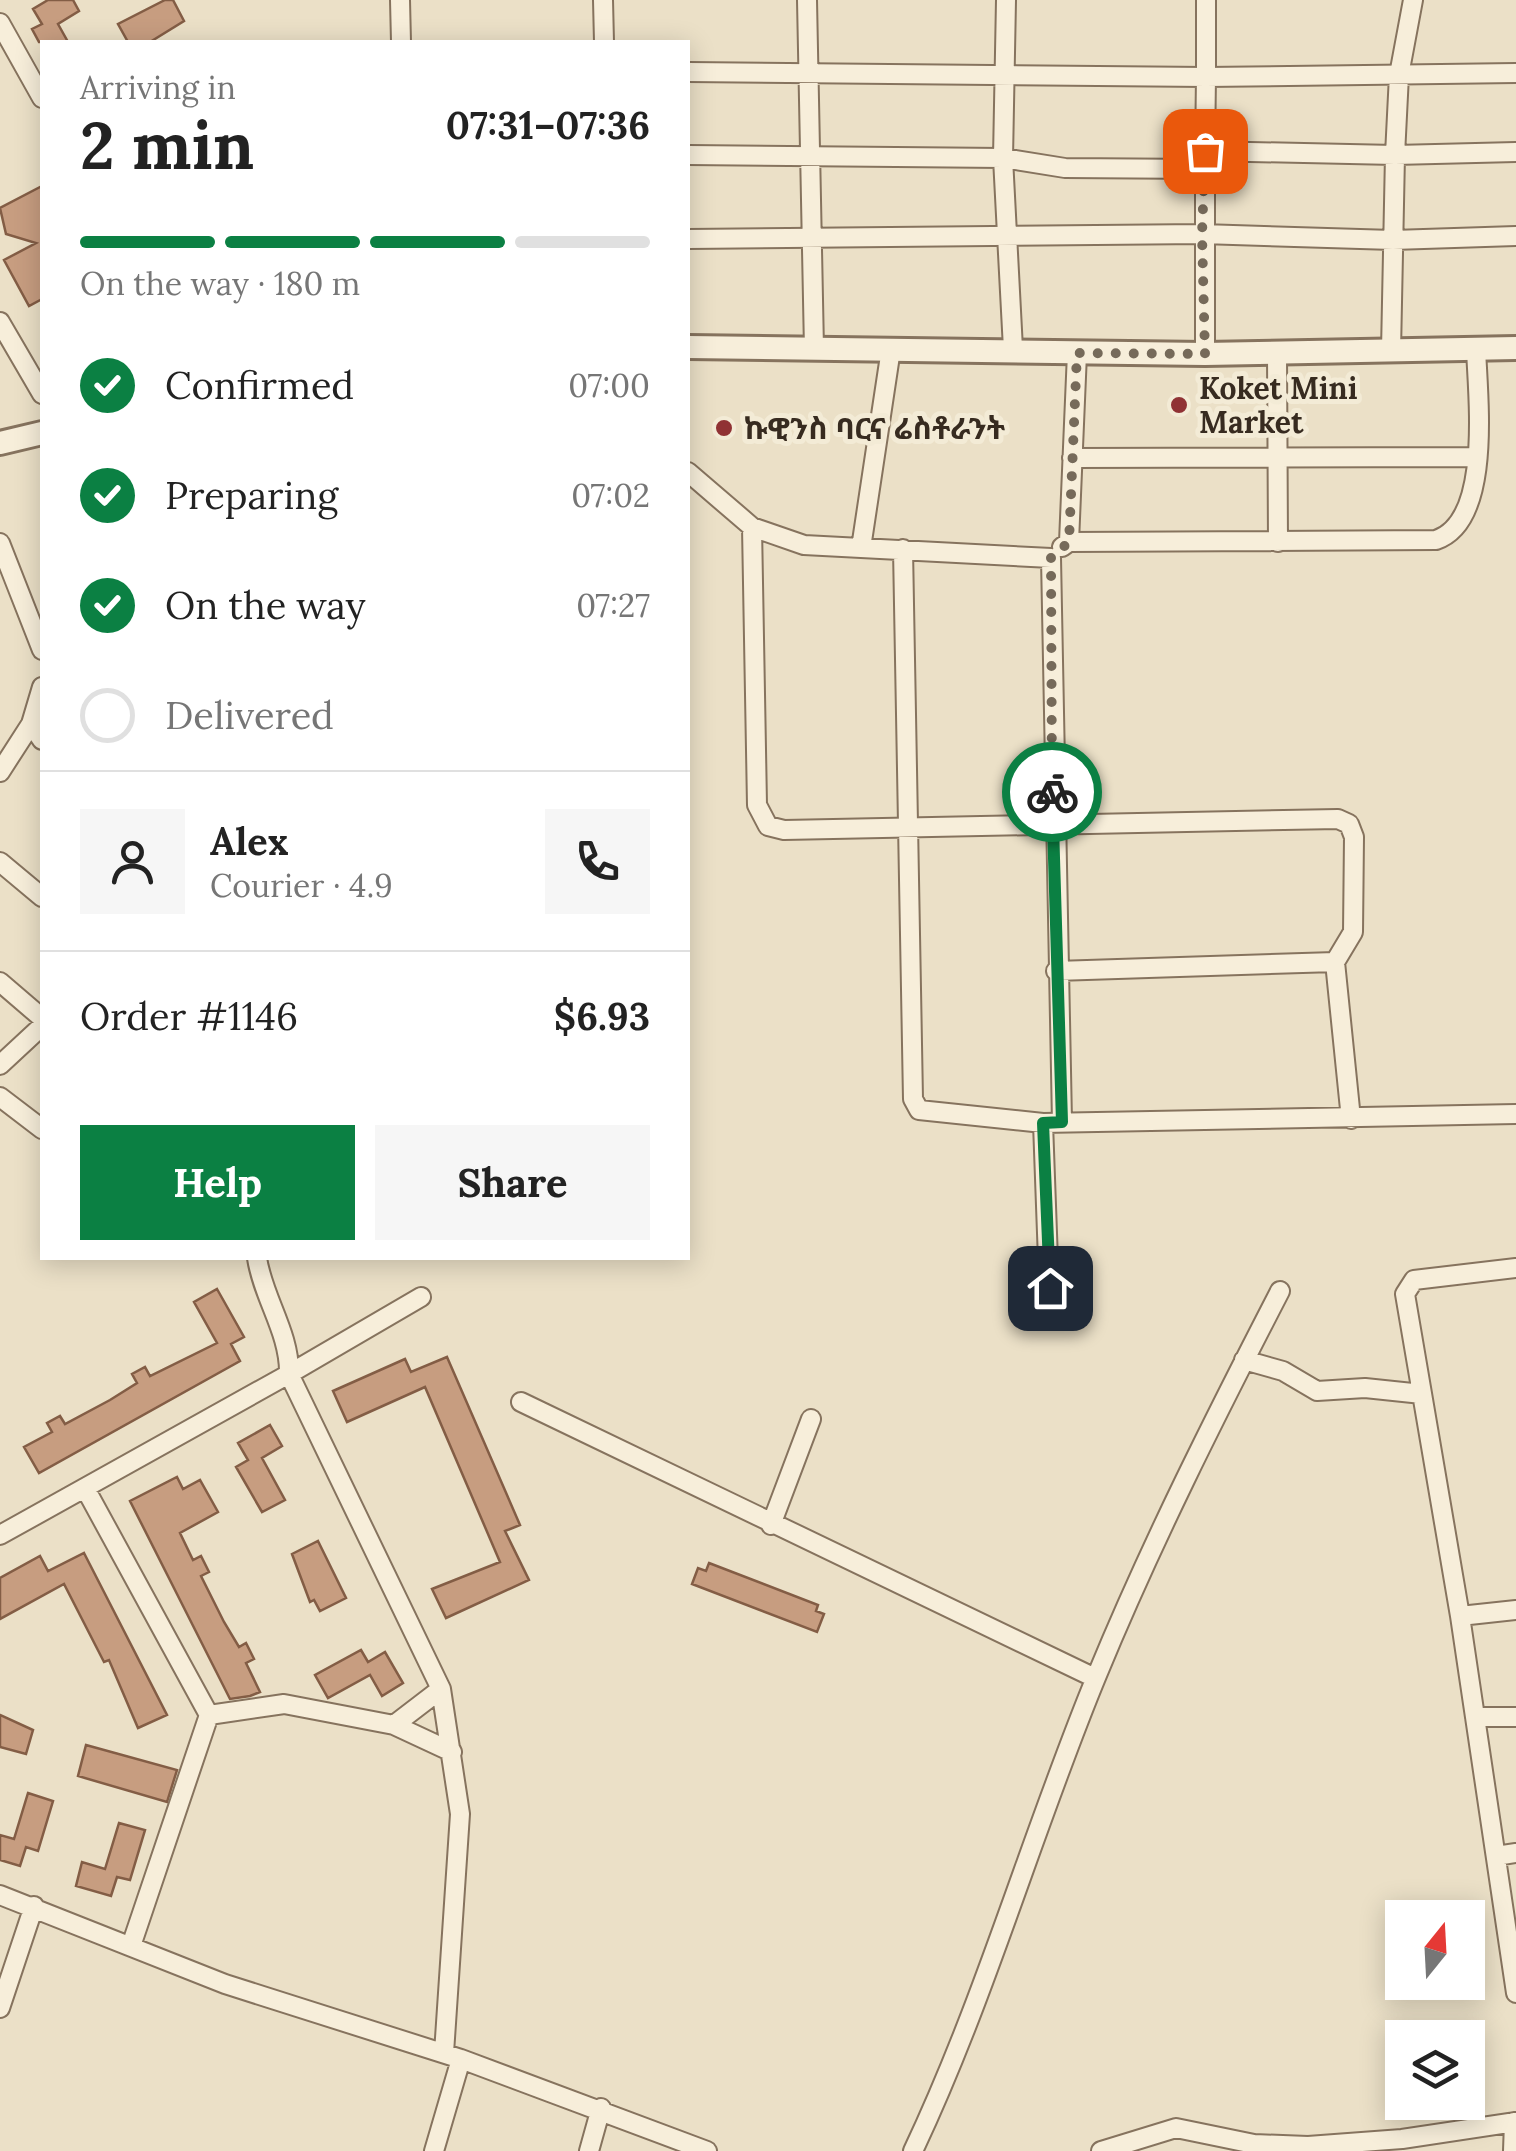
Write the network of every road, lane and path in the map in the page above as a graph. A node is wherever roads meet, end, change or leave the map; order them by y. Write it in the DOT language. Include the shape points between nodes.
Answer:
graph roads {
  1 [pos="400,0"];
  2 [pos="604,0"];
  3 [pos="806,0"];
  4 [pos="1006,0"];
  5 [pos="1206,0"];
  6 [pos="1413,0"];
  7 [pos="0,23"];
  8 [pos="400,40"];
  9 [pos="604,40"];
  10 [pos="690,72"];
  11 [pos="808,72"];
  12 [pos="1516,72"];
  13 [pos="1004,75"];
  14 [pos="1399,75"];
  15 [pos="1206,77"];
  16 [pos="40,94"];
  17 [pos="1516,152"];
  18 [pos="690,155"];
  19 [pos="1395,155"];
  20 [pos="810,156"];
  21 [pos="1003,158"];
  22 [pos="1205,160"];
  23 [pos="1202,234"];
  24 [pos="1006,235"];
  25 [pos="1516,236"];
  26 [pos="812,237"];
  27 [pos="690,239"];
  28 [pos="1393,240"];
  29 [pos="0,322"];
  30 [pos="690,348"];
  31 [pos="1516,348"];
  32 [pos="814,349"];
  33 [pos="891,349"];
  34 [pos="1476,349"];
  35 [pos="1012,350"];
  36 [pos="1391,351"];
  37 [pos="1077,353"];
  38 [pos="1205,354"];
  39 [pos="1277,354"];
  40 [pos="40,391"];
  41 [pos="40,433"];
  42 [pos="0,444"];
  43 [pos="1476,457"];
  44 [pos="1072,458"];
  45 [pos="1278,460"];
  46 [pos="690,474"];
  47 [pos="752,527"];
  48 [pos="0,542"];
  49 [pos="1069,542"];
  50 [pos="1278,542"];
  51 [pos="861,548"];
  52 [pos="904,548"];
  53 [pos="1051,558"];
  54 [pos="40,645"];
  55 [pos="40,693"];
  56 [pos="30,724"];
  57 [pos="40,737"];
  58 [pos="0,772"];
  59 [pos="1052,822"];
  60 [pos="908,828"];
  61 [pos="0,862"];
  62 [pos="40,895"];
  63 [pos="1335,962"];
  64 [pos="1056,971"];
  65 [pos="0,982"];
  66 [pos="40,1016"];
  67 [pos="40,1028"];
  68 [pos="0,1065"];
  69 [pos="0,1097"];
  70 [pos="1516,1114"];
  71 [pos="1350,1119"];
  72 [pos="1052,1122"];
  73 [pos="40,1127"];
  74 [pos="258,1260"];
  75 [pos="1516,1268"];
  76 [pos="1050,1288"];
  77 [pos="1280,1290"];
  78 [pos="421,1297"];
  79 [pos="1244,1360"];
  80 [pos="289,1374"];
  81 [pos="1422,1394"];
  82 [pos="521,1402"];
  83 [pos="811,1419"];
  84 [pos="85,1488"];
  85 [pos="770,1526"];
  86 [pos="0,1535"];
  87 [pos="1516,1610"];
  88 [pos="1460,1616"];
  89 [pos="1096,1678"];
  90 [pos="441,1689"];
  91 [pos="208,1715"];
  92 [pos="1475,1717"];
  93 [pos="1516,1717"];
  94 [pos="394,1725"];
  95 [pos="452,1752"];
  96 [pos="1516,1853"];
  97 [pos="1496,1856"];
  98 [pos="0,1894"];
  99 [pos="34,1906"];
  100 [pos="131,1946"];
  101 [pos="1516,1990"];
  102 [pos="0,2008"];
  103 [pos="453,2056"];
  104 [pos="601,2108"];
  105 [pos="1515,2122"];
  106 [pos="434,2151"];
  107 [pos="589,2151"];
  108 [pos="707,2151"];
  109 [pos="913,2151"];
  110 [pos="1102,2151"];
  111 [pos="1513,2151"];
  1 -- 8 [label="street"];
  2 -- 9 [label="street"];
  3 -- 11 [label="street"];
  4 -- 13 [label="street"];
  5 -- 15 [label="street"];
  6 -- 14 [label="street"];
  7 -- 16 [label="street"];
  10 -- 11 [label="street"];
  11 -- 13 [label="street"];
  11 -- 20 [label="street"];
  12 -- 14 [label="street"];
  13 -- 15 [label="street"];
  13 -- 21 [label="street"];
  14 -- 15 [label="street"];
  14 -- 19 [label="street"];
  15 -- 22 [label="street"];
  17 -- 19 [label="street"];
  18 -- 20 [label="street"];
  19 -- 22 [label="street"];
  19 -- 28 [label="street"];
  20 -- 21 [label="street"];
  20 -- 26 [label="street"];
  21 -- 22 [label="street" via="1065,168"];
  21 -- 24 [label="street"];
  22 -- 23 [label="street"];
  23 -- 24 [label="street"];
  23 -- 28 [label="street"];
  23 -- 38 [label="street"];
  24 -- 26 [label="street"];
  24 -- 35 [label="street"];
  25 -- 28 [label="street"];
  26 -- 27 [label="street"];
  26 -- 32 [label="street"];
  28 -- 36 [label="street"];
  29 -- 40 [label="street"];
  30 -- 32 [label="street"];
  31 -- 34 [label="street"];
  32 -- 33 [label="street"];
  33 -- 35 [label="street"];
  33 -- 51 [label="street"];
  34 -- 36 [label="street"];
  34 -- 43 [label="street"];
  35 -- 37 [label="street"];
  36 -- 39 [label="street"];
  37 -- 38 [label="street"];
  37 -- 44 [label="street"];
  38 -- 39 [label="street"];
  39 -- 45 [label="street"];
  41 -- 42 [label="street"];
  43 -- 45 [label="street"];
  43 -- 50 [label="street" via="1468,509 1452,535"];
  44 -- 45 [label="street"];
  44 -- 49 [label="street"];
  45 -- 50 [label="street"];
  46 -- 47 [label="street"];
  47 -- 51 [label="street" via="804,545"];
  47 -- 60 [label="street" via="761,818 784,830"];
  48 -- 54 [label="street"];
  49 -- 50 [label="street"];
  49 -- 53 [label="street"];
  51 -- 52 [label="street"];
  52 -- 53 [label="street"];
  52 -- 60 [label="street"];
  53 -- 59 [label="street"];
  55 -- 56 [label="street"];
  56 -- 57 [label="street"];
  56 -- 58 [label="street"];
  59 -- 60 [label="street"];
  59 -- 63 [label="street" via="1349,824 1352,932"];
  59 -- 64 [label="street"];
  60 -- 72 [label="street" via="913,1099 919,1110 935,1114"];
  61 -- 62 [label="street"];
  63 -- 64 [label="street"];
  63 -- 71 [label="street"];
  64 -- 72 [label="street"];
  65 -- 66 [label="street"];
  67 -- 68 [label="street"];
  69 -- 73 [label="street"];
  70 -- 71 [label="street"];
  71 -- 72 [label="street"];
  72 -- 76 [label="street"];
  74 -- 80 [label="street" via="289,1354"];
  75 -- 81 [label="street" via="1406,1286"];
  77 -- 79 [label="street"];
  78 -- 80 [label="street"];
  79 -- 81 [label="street" via="1283,1371 1317,1392"];
  79 -- 89 [label="street" via="1169,1509"];
  80 -- 84 [label="street"];
  80 -- 90 [label="street"];
  81 -- 88 [label="street"];
  82 -- 85 [label="street"];
  83 -- 85 [label="street"];
  84 -- 86 [label="street"];
  84 -- 91 [label="street"];
  85 -- 89 [label="street"];
  87 -- 88 [label="street"];
  88 -- 92 [label="street"];
  89 -- 109 [label="street" via="946,2083"];
  90 -- 94 [label="street"];
  90 -- 95 [label="street"];
  91 -- 94 [label="street" via="284,1704"];
  91 -- 100 [label="street"];
  92 -- 93 [label="street"];
  92 -- 97 [label="street"];
  94 -- 95 [label="street"];
  95 -- 103 [label="street" via="460,1814"];
  96 -- 97 [label="street"];
  97 -- 101 [label="street"];
  98 -- 99 [label="street"];
  99 -- 100 [label="street"];
  99 -- 102 [label="street"];
  100 -- 103 [label="street" via="225,1984"];
  103 -- 104 [label="street"];
  103 -- 106 [label="street"];
  104 -- 107 [label="street"];
  104 -- 108 [label="street"];
  105 -- 110 [label="street" via="1308,2146 1254,2144 1176,2128"];
  105 -- 111 [label="street"];
}
